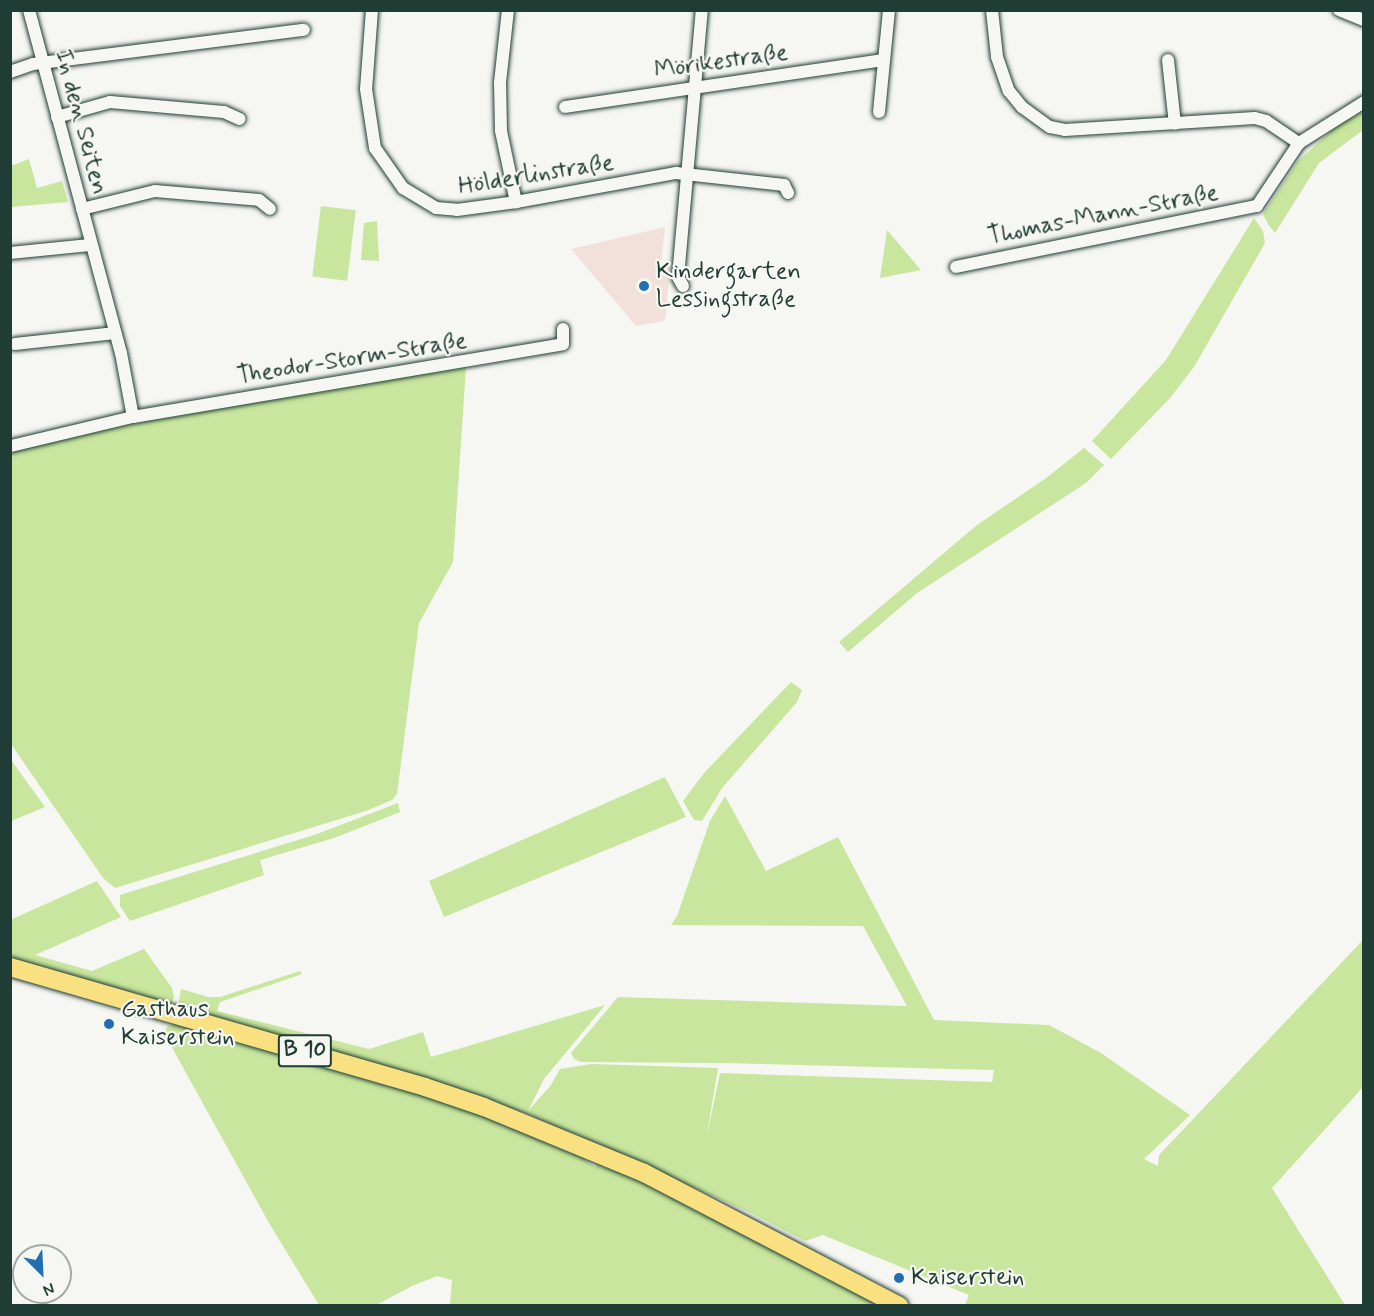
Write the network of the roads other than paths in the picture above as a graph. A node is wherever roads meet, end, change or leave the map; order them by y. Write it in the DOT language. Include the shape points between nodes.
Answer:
graph roads {
  1 [pos="29,10"];
  2 [pos="372,10"];
  3 [pos="508,10"];
  4 [pos="702,10"];
  5 [pos="889,10"];
  6 [pos="992,10"];
  7 [pos="1339,10"];
  8 [pos="1364,20"];
  9 [pos="304,30"];
  10 [pos="883,60"];
  11 [pos="1168,60"];
  12 [pos="43,63"];
  13 [pos="10,72"];
  14 [pos="695,87"];
  15 [pos="1364,102"];
  16 [pos="565,107"];
  17 [pos="879,112"];
  18 [pos="57,117"];
  19 [pos="240,119"];
  20 [pos="1175,124"];
  21 [pos="1299,143"];
  22 [pos="687,174"];
  23 [pos="788,193"];
  24 [pos="516,202"];
  25 [pos="82,209"];
  26 [pos="270,209"];
  27 [pos="90,245"];
  28 [pos="10,253"];
  29 [pos="957,267"];
  30 [pos="683,286"];
  31 [pos="563,329"];
  32 [pos="115,333"];
  33 [pos="15,344"];
  34 [pos="133,417"];
  35 [pos="11,447"];
  36 [pos="10,967"];
  37 [pos="900,1305"];
  1 -- 12 [label="street, In den Seiten"];
  2 -- 24 [label="street, Hölderlinstraße" via="366,89 371,135 386,167 403,188 436,208 457,210"];
  3 -- 24 [label="street" via="500,82 501,131"];
  4 -- 14 [label="street"];
  5 -- 10 [label="street"];
  6 -- 20 [label="street" via="1003,78 1014,98 1040,121 1065,130"];
  7 -- 8 [label="street"];
  9 -- 12 [label="street"];
  10 -- 14 [label="street, Mörikestraße"];
  10 -- 17 [label="street"];
  11 -- 20 [label="street"];
  12 -- 13 [label="street"];
  12 -- 18 [label="street, In den Seiten"];
  14 -- 16 [label="street, Mörikestraße"];
  14 -- 22 [label="street"];
  15 -- 21 [label="street"];
  18 -- 19 [label="street" via="110,102 224,112"];
  18 -- 25 [label="street, In den Seiten"];
  20 -- 21 [label="street" via="1259,118"];
  21 -- 29 [label="street, Thomas-Mann-Straße" via="1257,206"];
  22 -- 23 [label="street, Hölderlinstraße" via="784,185"];
  22 -- 24 [label="street, Hölderlinstraße"];
  22 -- 30 [label="street" via="678,277"];
  25 -- 26 [label="street" via="155,191 259,200"];
  25 -- 27 [label="street, In den Seiten"];
  27 -- 28 [label="street"];
  27 -- 32 [label="street, In den Seiten"];
  31 -- 34 [label="street, Theodor-Storm-Straße" via="563,344"];
  32 -- 33 [label="street"];
  32 -- 34 [label="street, In den Seiten"];
  34 -- 35 [label="street"];
  36 -- 37 [label="main road, B 10" via="484,1107 644,1173"];
}
